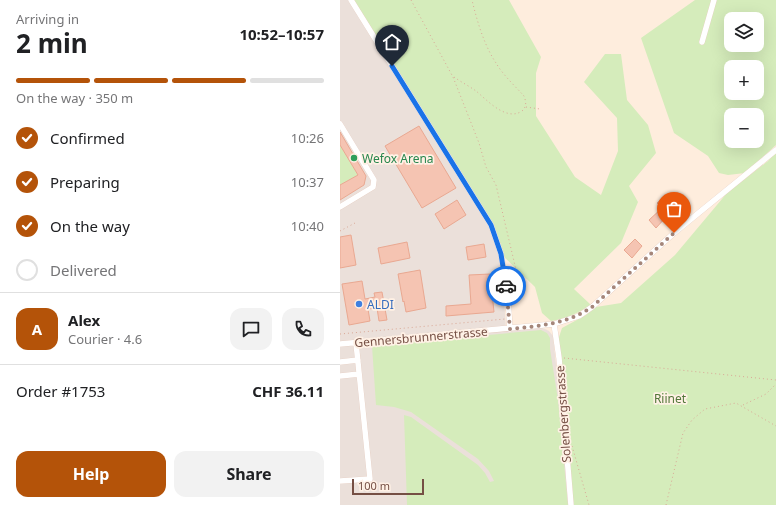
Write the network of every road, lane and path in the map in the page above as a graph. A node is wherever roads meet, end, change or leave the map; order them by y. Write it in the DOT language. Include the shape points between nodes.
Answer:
graph roads {
  1 [pos="351,0"];
  2 [pos="411,0"];
  3 [pos="472,0"];
  4 [pos="714,0"];
  5 [pos="702,42"];
  6 [pos="453,77"];
  7 [pos="525,106"];
  8 [pos="540,109"];
  9 [pos="340,124"];
  10 [pos="776,150"];
  11 [pos="340,207"];
  12 [pos="355,223"];
  13 [pos="340,231"];
  14 [pos="507,293"];
  15 [pos="509,319"];
  16 [pos="554,324"];
  17 [pos="510,329"];
  18 [pos="340,334"];
  19 [pos="356,343"];
  20 [pos="340,344"];
  21 [pos="559,358"];
  22 [pos="358,360"];
  23 [pos="340,362"];
  24 [pos="359,374"];
  25 [pos="340,376"];
  26 [pos="776,380"];
  27 [pos="776,384"];
  28 [pos="742,406"];
  29 [pos="776,426"];
  30 [pos="571,445"];
  31 [pos="340,481"];
  32 [pos="571,505"];
  33 [pos="589,505"];
  34 [pos="666,505"];
  1 -- 14 [label="street" via="491,225 501,254"];
  2 -- 6 [label="path"];
  3 -- 7 [label="path" via="489,50 496,64 524,96"];
  4 -- 5 [label="street"];
  6 -- 7 [label="path" via="476,91 490,104 506,112 514,114 522,111"];
  6 -- 14 [label="path" via="486,167 496,185 517,274"];
  7 -- 8 [label="path"];
  9 -- 11 [label="street" via="374,180 373,187"];
  10 -- 16 [label="street, Gennersbrunnerstrasse" via="683,226 592,307 579,316"];
  12 -- 13 [label="path"];
  14 -- 15 [label="street"];
  15 -- 17 [label="street"];
  15 -- 18 [label="path"];
  16 -- 17 [label="street, Gennersbrunnerstrasse"];
  16 -- 21 [label="street, Solenbergstrasse"];
  17 -- 19 [label="street, Gennersbrunnerstrasse"];
  19 -- 20 [label="street, Gennersbrunnerstrasse"];
  19 -- 22 [label="street"];
  21 -- 26 [label="path"];
  21 -- 32 [label="street, Solenbergstrasse"];
  22 -- 23 [label="street"];
  22 -- 24 [label="street"];
  24 -- 25 [label="street"];
  24 -- 31 [label="street" via="370,479"];
  27 -- 28 [label="path" via="766,394"];
  28 -- 29 [label="path"];
  28 -- 34 [label="path" via="736,403 705,409 692,420 683,433"];
  30 -- 33 [label="path"];
}
